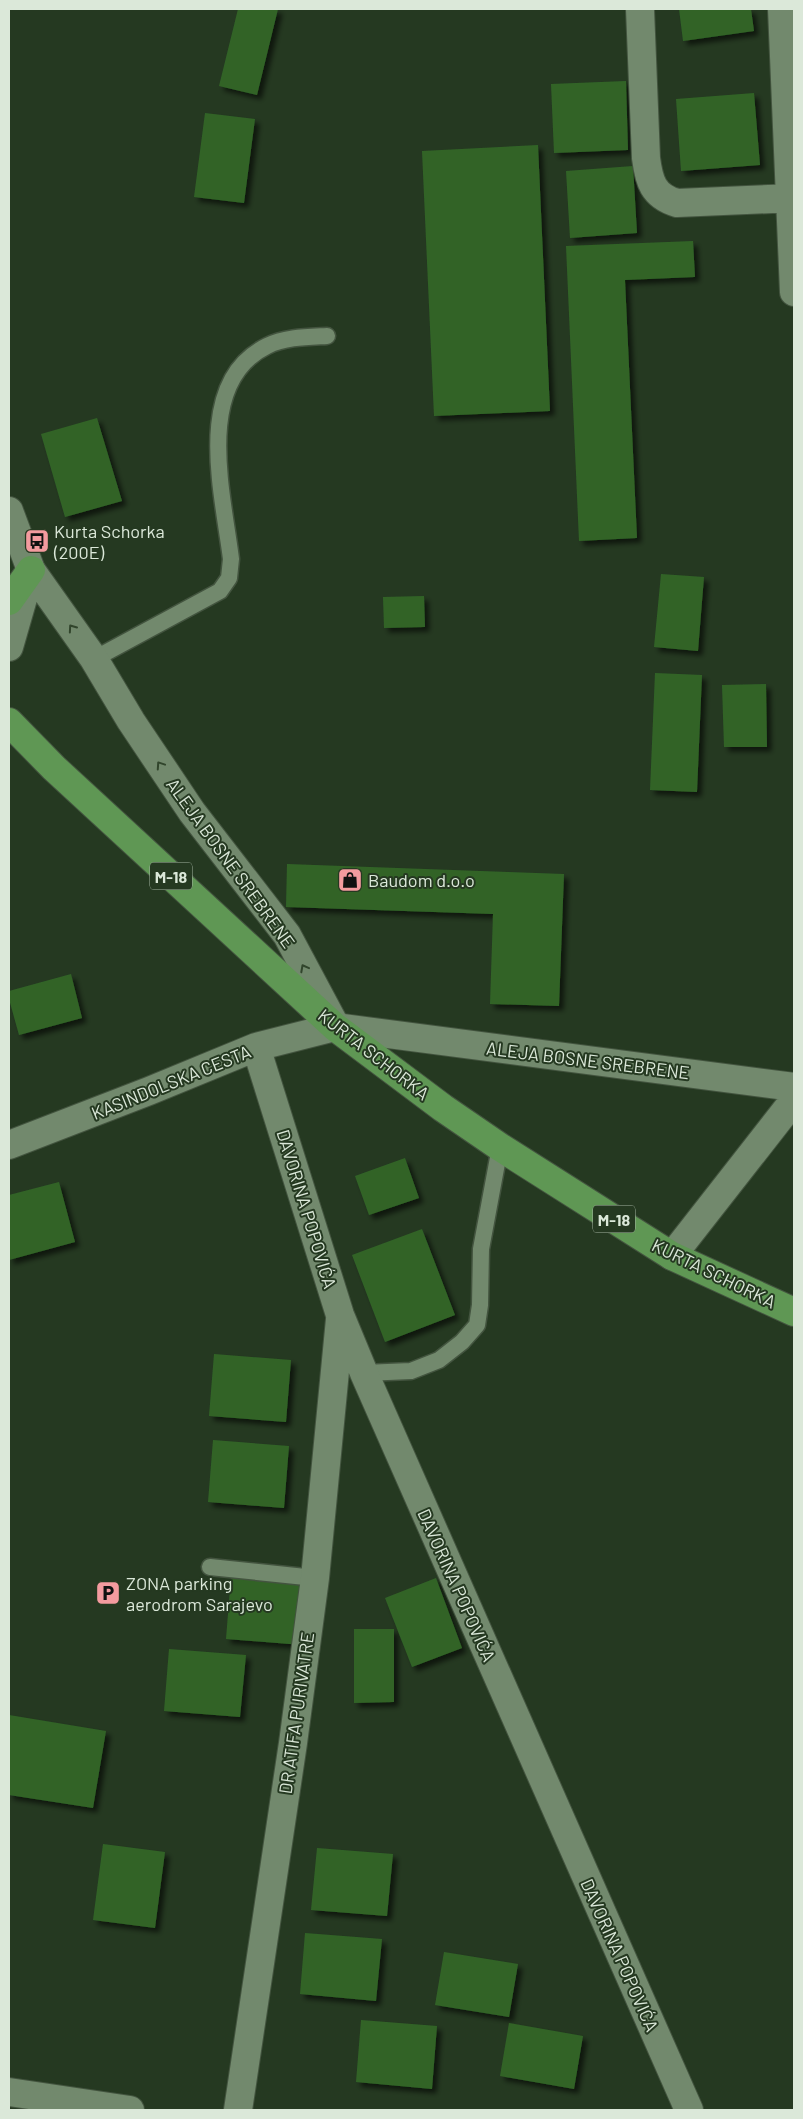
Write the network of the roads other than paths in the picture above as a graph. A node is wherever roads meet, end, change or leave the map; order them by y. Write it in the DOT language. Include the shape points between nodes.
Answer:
graph roads {
  1 [pos="640,9"];
  2 [pos="782,9"];
  3 [pos="792,198"];
  4 [pos="794,292"];
  5 [pos="327,336"];
  6 [pos="9,511"];
  7 [pos="31,570"];
  8 [pos="9,601"];
  9 [pos="9,647"];
  10 [pos="94,659"];
  11 [pos="9,722"];
  12 [pos="336,1027"];
  13 [pos="256,1047"];
  14 [pos="794,1087"];
  15 [pos="794,1100"];
  16 [pos="9,1145"];
  17 [pos="500,1147"];
  18 [pos="672,1256"];
  19 [pos="794,1312"];
  20 [pos="340,1315"];
  21 [pos="364,1374"];
  22 [pos="210,1567"];
  23 [pos="315,1578"];
  24 [pos="9,2092"];
  25 [pos="130,2110"];
  26 [pos="238,2110"];
  27 [pos="689,2110"];
  1 -- 3 [label="street" via="646,158 649,176 656,190 664,199 677,203"];
  2 -- 3 [label="street"];
  3 -- 4 [label="street"];
  5 -- 10 [label="lane" via="297,337 268,345 242,363 228,388 217,445 230,578 220,591"];
  6 -- 7 [label="street, ALEJA BOSNE SREBRENE"];
  7 -- 8 [label="main road"];
  7 -- 9 [label="street"];
  10 -- 7 [label="street, ALEJA BOSNE SREBRENE, one-way"];
  12 -- 10 [label="street, ALEJA BOSNE SREBRENE, one-way" via="287,935 192,812"];
  11 -- 12 [label="main road, KURTA SCHORKA / M-18" via="54,768"];
  12 -- 13 [label="street, KASINDOLSKA CESTA"];
  12 -- 14 [label="street, ALEJA BOSNE SREBRENE"];
  12 -- 17 [label="main road, KURTA SCHORKA / M-18"];
  13 -- 16 [label="street, KASINDOLSKA CESTA"];
  13 -- 20 [label="street, DAVORINA POPOVIĆA"];
  15 -- 18 [label="street"];
  17 -- 18 [label="main road, KURTA SCHORKA / M-18"];
  17 -- 21 [label="lane" via="481,1249 477,1325 439,1360 411,1371"];
  18 -- 19 [label="main road, KURTA SCHORKA / M-18"];
  20 -- 21 [label="street, DAVORINA POPOVIĆA"];
  20 -- 23 [label="street, DR ATIFA PURIVATRE"];
  21 -- 27 [label="street, DAVORINA POPOVIĆA"];
  22 -- 23 [label="lane"];
  23 -- 26 [label="street, DR ATIFA PURIVATRE"];
  24 -- 25 [label="street"];
}
